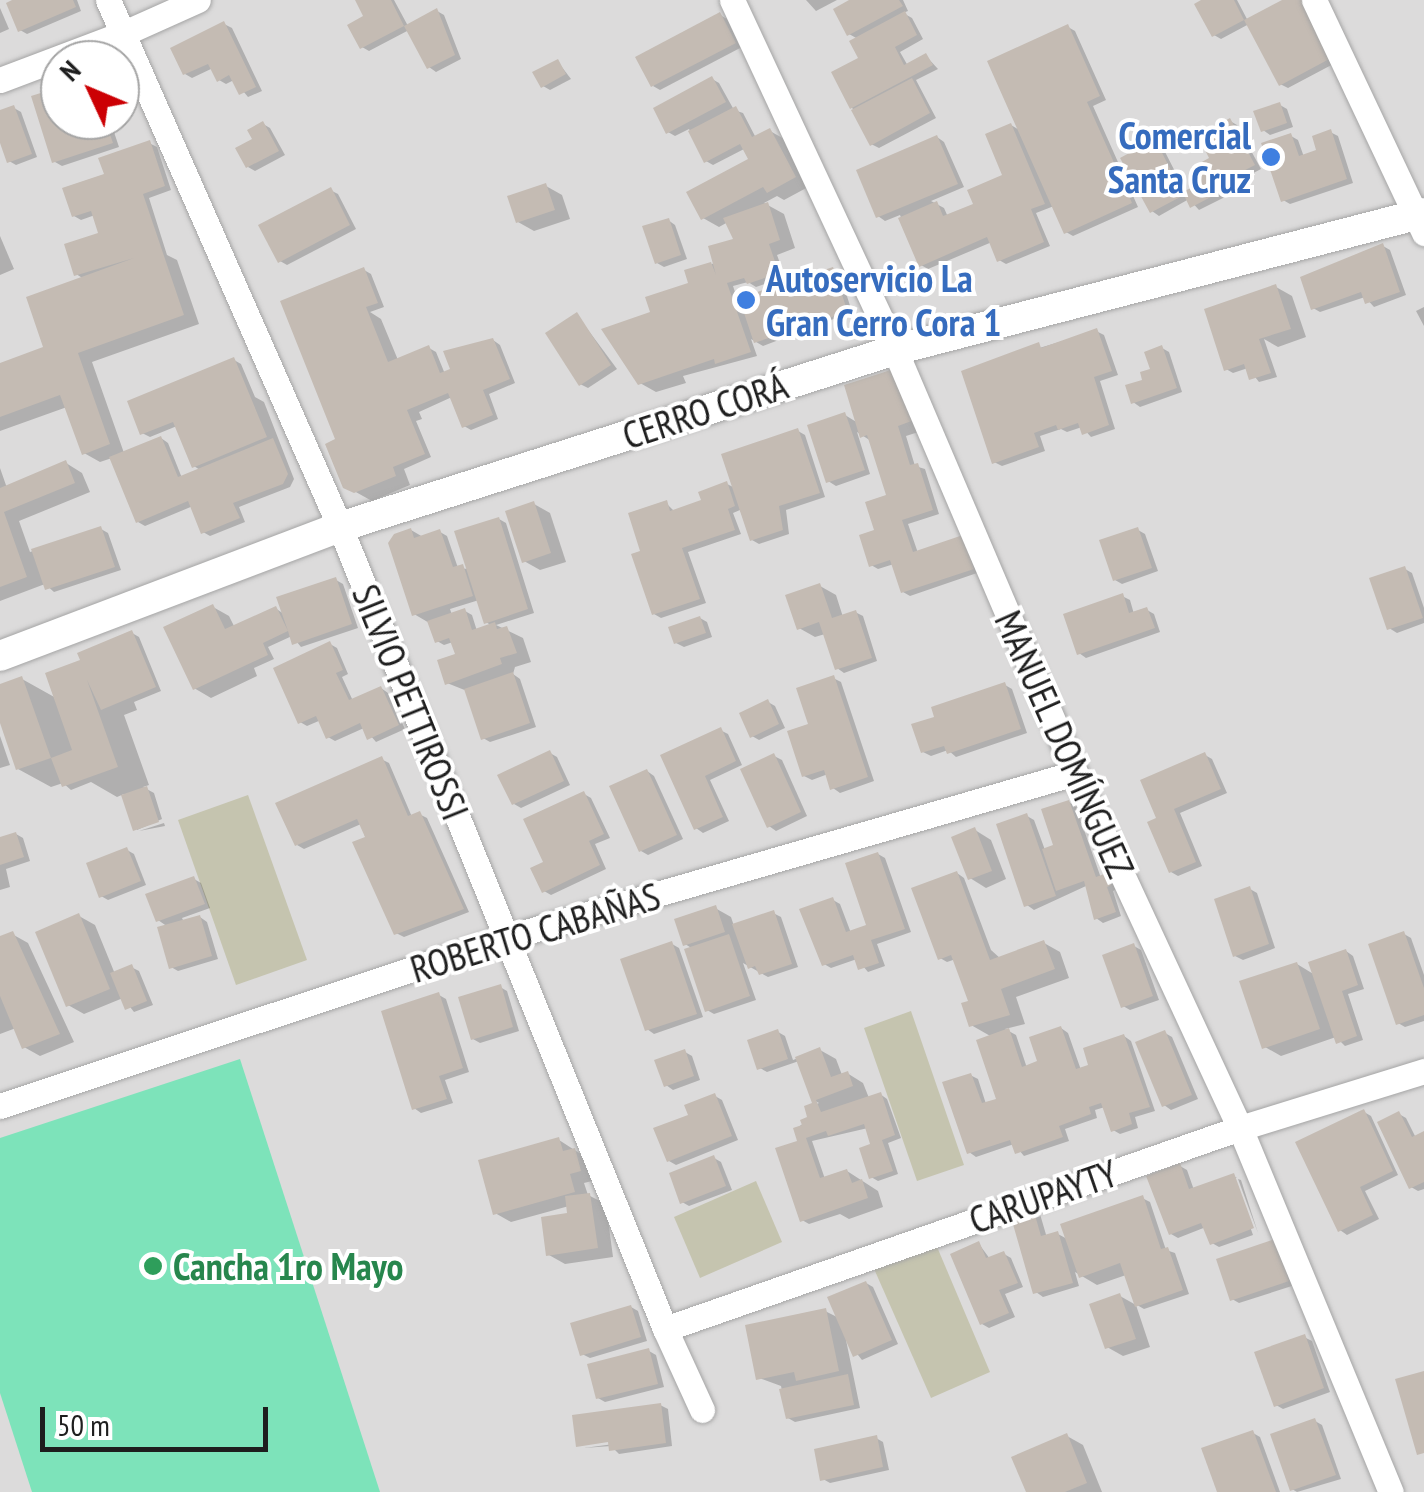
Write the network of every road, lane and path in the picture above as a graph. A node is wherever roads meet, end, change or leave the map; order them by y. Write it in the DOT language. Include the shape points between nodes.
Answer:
graph roads {
  1 [pos="108,0"];
  2 [pos="198,0"];
  3 [pos="732,0"];
  4 [pos="1314,0"];
  5 [pos="122,34"];
  6 [pos="0,80"];
  7 [pos="1421,221"];
  8 [pos="895,350"];
  9 [pos="340,527"];
  10 [pos="0,656"];
  11 [pos="1075,773"];
  12 [pos="505,938"];
  13 [pos="1424,1070"];
  14 [pos="0,1106"];
  15 [pos="1240,1128"];
  16 [pos="665,1329"];
  17 [pos="702,1410"];
  18 [pos="1392,1492"];
  1 -- 5 [label="street, SILVIO PETTIROSSI"];
  2 -- 5 [label="street"];
  3 -- 8 [label="street, MANUEL DOMÍNGUEZ"];
  4 -- 7 [label="street"];
  5 -- 6 [label="street"];
  5 -- 9 [label="street, SILVIO PETTIROSSI"];
  7 -- 8 [label="street, CERRO CORÁ"];
  8 -- 9 [label="street, CERRO CORÁ"];
  8 -- 11 [label="street, MANUEL DOMÍNGUEZ"];
  9 -- 10 [label="street, CERRO CORÁ"];
  9 -- 12 [label="street, SILVIO PETTIROSSI"];
  11 -- 12 [label="street, ROBERTO CABAÑAS"];
  11 -- 15 [label="street, MANUEL DOMÍNGUEZ"];
  12 -- 14 [label="street, ROBERTO CABAÑAS"];
  12 -- 16 [label="street, SILVIO PETTIROSSI"];
  13 -- 15 [label="street, CARUPAYTY"];
  15 -- 16 [label="street, CARUPAYTY"];
  15 -- 18 [label="street, MANUEL DOMÍNGUEZ"];
  16 -- 17 [label="street, SILVIO PETTIROSSI"];
}
